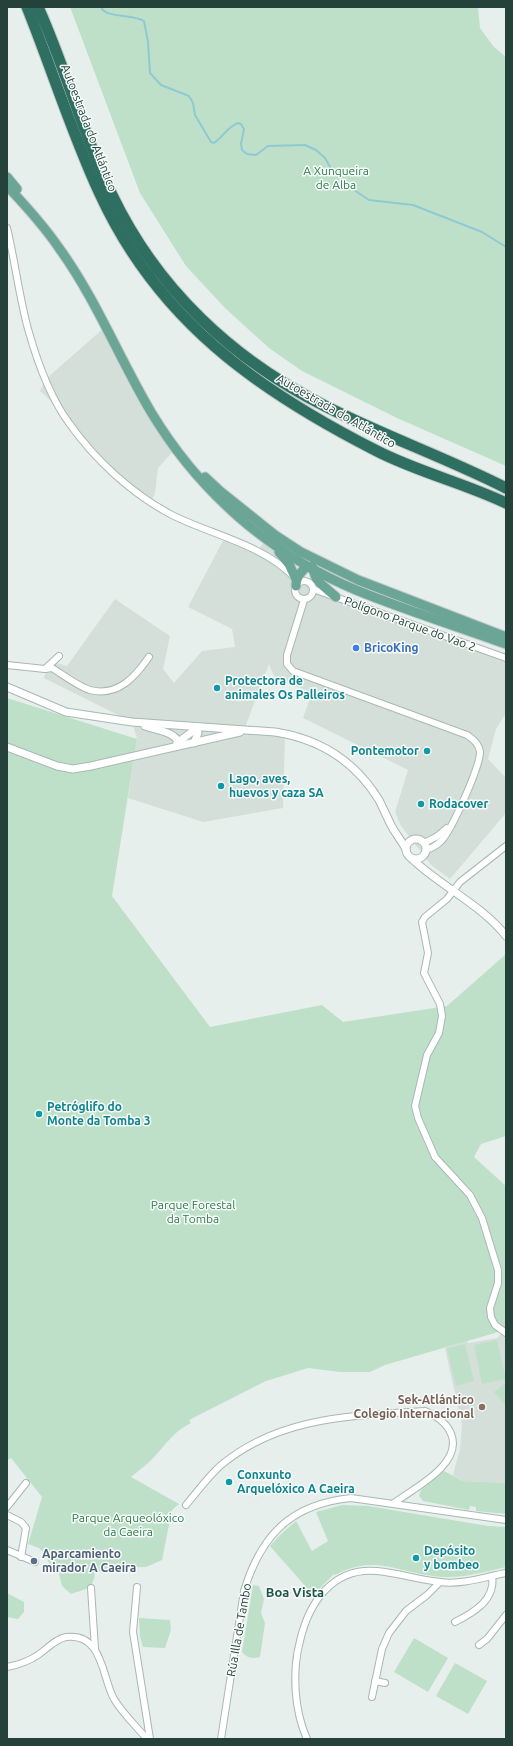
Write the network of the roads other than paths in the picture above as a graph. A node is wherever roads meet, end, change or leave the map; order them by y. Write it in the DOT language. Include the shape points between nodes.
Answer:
graph roads {
  1 [pos="27,7"];
  2 [pos="38,7"];
  3 [pos="7,177"];
  4 [pos="7,186"];
  5 [pos="7,228"];
  6 [pos="7,246"];
  7 [pos="13,252"];
  8 [pos="506,488"];
  9 [pos="506,503"];
  10 [pos="252,516"];
  11 [pos="269,540"];
  12 [pos="258,551"];
  13 [pos="313,568"];
  14 [pos="296,582"];
  15 [pos="313,590"];
  16 [pos="336,597"];
  17 [pos="304,600"];
  18 [pos="506,637"];
  19 [pos="506,641"];
  20 [pos="506,644"];
  21 [pos="59,656"];
  22 [pos="149,657"];
  23 [pos="506,658"];
  24 [pos="7,666"];
  25 [pos="45,669"];
  26 [pos="7,687"];
  27 [pos="132,722"];
  28 [pos="197,728"];
  29 [pos="244,730"];
  30 [pos="179,742"];
  31 [pos="194,743"];
  32 [pos="7,746"];
  33 [pos="170,748"];
  34 [pos="394,830"];
  35 [pos="410,841"];
  36 [pos="506,846"];
  37 [pos="425,847"];
  38 [pos="406,848"];
  39 [pos="411,858"];
  40 [pos="421,858"];
  41 [pos="425,870"];
  42 [pos="453,892"];
  43 [pos="506,936"];
  44 [pos="506,1333"];
  45 [pos="26,1483"];
  46 [pos="394,1503"];
  47 [pos="186,1505"];
  48 [pos="7,1507"];
  49 [pos="7,1515"];
  50 [pos="506,1520"];
  51 [pos="7,1550"];
  52 [pos="21,1557"];
  53 [pos="35,1562"];
  54 [pos="506,1573"];
  55 [pos="492,1576"];
  56 [pos="440,1582"];
  57 [pos="137,1587"];
  58 [pos="91,1588"];
  59 [pos="506,1615"];
  60 [pos="455,1622"];
  61 [pos="479,1645"];
  62 [pos="95,1649"];
  63 [pos="7,1667"];
  64 [pos="375,1681"];
  65 [pos="385,1683"];
  66 [pos="372,1697"];
  67 [pos="147,1739"];
  68 [pos="150,1739"];
  69 [pos="221,1739"];
  70 [pos="307,1739"];
  1 -- 9 [label="highway, Autoestrada do Atlántico" via="87,164 114,221 146,272 195,329 229,359 276,393 379,452"];
  2 -- 8 [label="highway, Autoestrada do Atlántico" via="112,196 135,238 191,310 239,353 293,390"];
  3 -- 10 [label="main road" via="56,234 82,273 141,383 177,442 204,476"];
  4 -- 11 [label="main road" via="44,228 73,269 151,412 175,448 217,498"];
  5 -- 7 [label="street"];
  6 -- 7 [label="street"];
  7 -- 12 [label="street" via="28,328 42,371 68,423 84,443 112,471 154,505 186,522"];
  10 -- 11 [label="main road"];
  10 -- 18 [label="main road" via="274,535 333,568 410,601"];
  11 -- 12 [label="street"];
  11 -- 13 [label="main road"];
  11 -- 14 [label="main road" via="289,564"];
  12 -- 14 [label="street" via="282,566"];
  13 -- 14 [label="main road" via="306,567"];
  13 -- 16 [label="main road" via="316,578"];
  13 -- 19 [label="main road" via="360,588 399,600"];
  13 -- 20 [label="main road" via="355,590"];
  14 -- 15 [label="street" via="306,581 311,584"];
  14 -- 17 [label="street" via="296,595"];
  15 -- 16 [label="street, Polígono Parque do Vao 2"];
  15 -- 17 [label="street" via="310,598"];
  16 -- 23 [label="street, Polígono Parque do Vao 2"];
  17 -- 37 [label="street" via="287,655 287,664 293,671 467,735 476,741 480,751 478,763 450,826 436,846"];
  21 -- 25 [label="street"];
  22 -- 25 [label="street" via="134,678 117,688 104,691 90,690 52,668"];
  24 -- 25 [label="street"];
  26 -- 27 [label="street" via="66,712"];
  27 -- 28 [label="street"];
  27 -- 30 [label="street" via="168,732"];
  28 -- 29 [label="street"];
  28 -- 30 [label="street"];
  28 -- 31 [label="street"];
  29 -- 31 [label="street" via="233,735"];
  29 -- 34 [label="street" via="296,736 330,750 347,762 369,786"];
  30 -- 33 [label="street"];
  31 -- 33 [label="street"];
  32 -- 33 [label="street" via="57,766 73,769"];
  34 -- 35 [label="street"];
  34 -- 38 [label="street"];
  35 -- 37 [label="street" via="418,839"];
  35 -- 38 [label="street"];
  36 -- 42 [label="street" via="460,882"];
  37 -- 40 [label="street"];
  38 -- 39 [label="street"];
  39 -- 40 [label="street"];
  39 -- 41 [label="street"];
  40 -- 41 [label="street"];
  41 -- 42 [label="street"];
  42 -- 43 [label="street" via="487,917"];
  42 -- 44 [label="street" via="425,916 422,922 428,953 424,973 440,1004 442,1016 439,1033 427,1055 415,1106 435,1157 470,1196 482,1218 498,1270 498,1283 490,1308 491,1317"];
  45 -- 48 [label="street"];
  46 -- 47 [label="street" via="441,1468 453,1445 452,1434 446,1423 425,1411 320,1420 286,1428 250,1445 220,1467"];
  46 -- 50 [label="street, Rúa Illa de Tambo" via="499,1521"];
  46 -- 69 [label="street, Rúa Illa de Tambo" via="350,1498 316,1504 287,1520 262,1546 244,1591"];
  49 -- 52 [label="street" via="22,1522 26,1528"];
  51 -- 52 [label="street"];
  52 -- 53 [label="street"];
  54 -- 55 [label="street"];
  55 -- 56 [label="street" via="456,1583"];
  55 -- 60 [label="street" via="492,1589 484,1603 477,1610"];
  56 -- 64 [label="street" via="396,1622 382,1649"];
  56 -- 70 [label="street" via="364,1570 348,1574 322,1593 304,1622 296,1674 298,1705"];
  57 -- 68 [label="street" via="133,1632"];
  58 -- 62 [label="street"];
  59 -- 61 [label="street"];
  62 -- 63 [label="street" via="85,1641 66,1637 26,1662"];
  62 -- 67 [label="street" via="102,1661 113,1697"];
  64 -- 65 [label="street"];
  64 -- 66 [label="street"];
}
